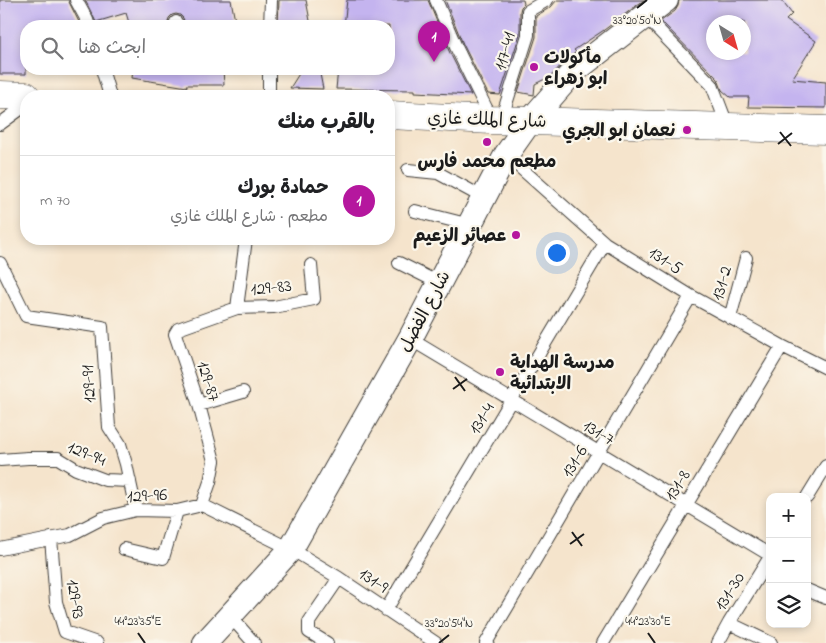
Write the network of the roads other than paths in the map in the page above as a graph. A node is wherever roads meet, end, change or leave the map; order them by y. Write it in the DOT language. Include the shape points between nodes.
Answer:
graph roads {
  1 [pos="76,0"];
  2 [pos="271,0"];
  3 [pos="436,0"];
  4 [pos="547,0"];
  5 [pos="666,0"];
  6 [pos="526,5"];
  7 [pos="645,16"];
  8 [pos="87,20"];
  9 [pos="270,20"];
  10 [pos="104,75"];
  11 [pos="269,75"];
  12 [pos="108,90"];
  13 [pos="269,90"];
  14 [pos="0,95"];
  15 [pos="20,96"];
  16 [pos="20,109"];
  17 [pos="395,115"];
  18 [pos="497,120"];
  19 [pos="530,121"];
  20 [pos="0,124"];
  21 [pos="728,127"];
  22 [pos="826,130"];
  23 [pos="506,155"];
  24 [pos="408,170"];
  25 [pos="484,198"];
  26 [pos="415,211"];
  27 [pos="470,225"];
  28 [pos="605,243"];
  29 [pos="245,245"];
  30 [pos="746,258"];
  31 [pos="0,263"];
  32 [pos="399,263"];
  33 [pos="311,265"];
  34 [pos="440,283"];
  35 [pos="691,296"];
  36 [pos="237,308"];
  37 [pos="730,318"];
  38 [pos="410,339"];
  39 [pos="782,346"];
  40 [pos="826,368"];
  41 [pos="243,392"];
  42 [pos="512,400"];
  43 [pos="199,405"];
  44 [pos="599,452"];
  45 [pos="0,460"];
  46 [pos="826,467"];
  47 [pos="130,481"];
  48 [pos="810,493"];
  49 [pos="686,504"];
  50 [pos="202,505"];
  51 [pos="136,510"];
  52 [pos="177,511"];
  53 [pos="51,538"];
  54 [pos="291,548"];
  55 [pos="0,549"];
  56 [pos="124,549"];
  57 [pos="766,554"];
  58 [pos="766,571"];
  59 [pos="339,578"];
  60 [pos="811,592"];
  61 [pos="826,598"];
  62 [pos="386,610"];
  63 [pos="230,616"];
  64 [pos="729,623"];
  65 [pos="97,643"];
  66 [pos="205,643"];
  67 [pos="254,643"];
  68 [pos="327,643"];
  69 [pos="436,643"];
  70 [pos="486,643"];
  71 [pos="603,643"];
  72 [pos="718,643"];
  73 [pos="771,643"];
  1 -- 8 [label="lane"];
  2 -- 9 [label="lane"];
  3 -- 18 [label="lane" via="456,47"];
  4 -- 6 [label="lane, 117-41"];
  5 -- 7 [label="street, شارع الفضل"];
  6 -- 18 [label="lane, 117-41" via="528,35"];
  7 -- 19 [label="street, شارع الفضل" via="573,72"];
  7 -- 21 [label="lane" via="712,85"];
  10 -- 12 [label="lane"];
  11 -- 13 [label="lane"];
  14 -- 15 [label="street"];
  16 -- 20 [label="lane"];
  17 -- 18 [label="street, شارع الملك غازي"];
  18 -- 19 [label="street, شارع الملك غازي"];
  19 -- 21 [label="street, شارع الملك غازي"];
  19 -- 23 [label="street, شارع الفضل"];
  21 -- 22 [label="street, شارع الملك غازي"];
  23 -- 25 [label="street, شارع الفضل"];
  23 -- 28 [label="lane, 131-5"];
  24 -- 25 [label="lane" via="438,173"];
  25 -- 27 [label="street, شارع الفضل"];
  26 -- 27 [label="lane"];
  27 -- 34 [label="street, شارع الفضل"];
  28 -- 35 [label="lane, 131-5"];
  28 -- 42 [label="lane, 131-4"];
  29 -- 36 [label="lane, 129-83"];
  30 -- 37 [label="lane, 131-2"];
  31 -- 47 [label="lane, 129-91" via="26,316 102,327 109,427 120,444"];
  32 -- 34 [label="lane"];
  33 -- 36 [label="lane, 129-83" via="314,299 274,307"];
  34 -- 38 [label="street, شارع الفضل"];
  35 -- 37 [label="lane, 131-5"];
  35 -- 44 [label="lane, 131-6"];
  36 -- 43 [label="lane, 129-87" via="178,330 175,334"];
  37 -- 39 [label="lane, 131-5"];
  38 -- 42 [label="lane, 131-7"];
  38 -- 54 [label="street, شارع الفضل"];
  39 -- 40 [label="lane, 131-5"];
  39 -- 49 [label="lane, 131-8"];
  41 -- 43 [label="lane"];
  42 -- 44 [label="lane, 131-7"];
  42 -- 62 [label="lane, 131-4"];
  43 -- 50 [label="lane, 129-87" via="214,460"];
  44 -- 49 [label="lane, 131-7"];
  44 -- 70 [label="lane, 131-6"];
  45 -- 47 [label="lane, 129-94" via="58,458 105,480"];
  46 -- 48 [label="lane"];
  47 -- 51 [label="lane, 129-91"];
  49 -- 57 [label="lane, 131-7"];
  49 -- 71 [label="lane, 131-8"];
  50 -- 52 [label="lane, 129-96"];
  50 -- 54 [label="lane"];
  51 -- 52 [label="lane, 129-96"];
  51 -- 53 [label="lane, 129-96" via="103,518 70,535"];
  52 -- 56 [label="lane" via="163,558"];
  53 -- 55 [label="lane, 129-96"];
  53 -- 65 [label="lane, 129-93" via="56,602 65,632"];
  54 -- 59 [label="lane, 131-9"];
  54 -- 63 [label="street, شارع الفضل"];
  58 -- 64 [label="lane, 131-30"];
  59 -- 62 [label="lane, 131-9"];
  59 -- 68 [label="lane" via="308,622 309,632"];
  60 -- 61 [label="lane"];
  62 -- 69 [label="lane, 131-9"];
  63 -- 66 [label="street, شارع الفضل"];
  63 -- 67 [label="lane"];
  64 -- 72 [label="lane, 131-30"];
  64 -- 73 [label="lane"];
}
